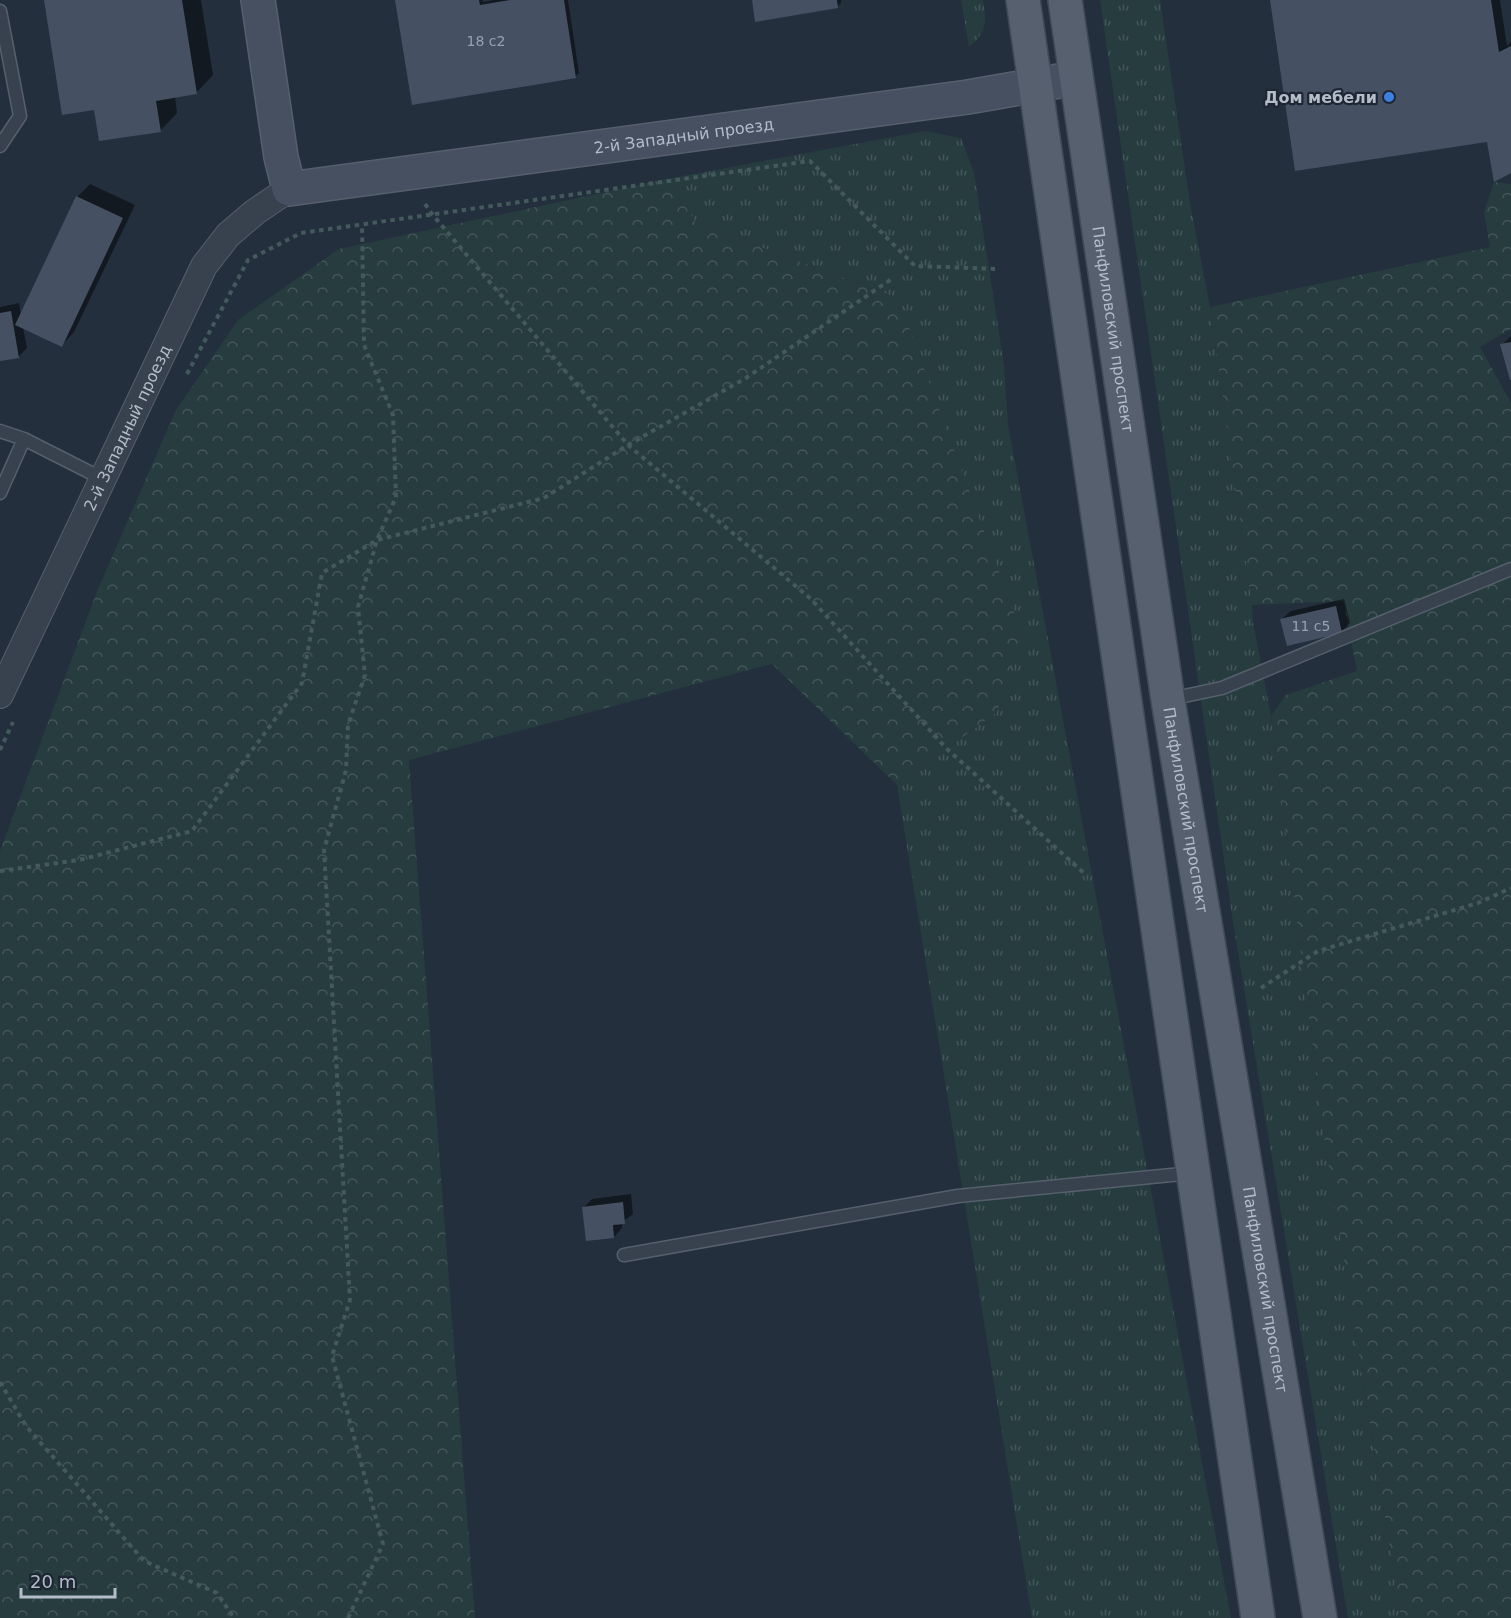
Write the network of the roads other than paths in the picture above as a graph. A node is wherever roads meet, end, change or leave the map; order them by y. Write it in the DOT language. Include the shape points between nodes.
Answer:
graph roads {
  1 [pos="258,0"];
  2 [pos="1023,0"];
  3 [pos="1065,0"];
  4 [pos="0,11"];
  5 [pos="1076,78"];
  6 [pos="1035,85"];
  7 [pos="0,146"];
  8 [pos="289,189"];
  9 [pos="0,431"];
  10 [pos="24,439"];
  11 [pos="101,478"];
  12 [pos="0,493"];
  13 [pos="1511,569"];
  14 [pos="0,694"];
  15 [pos="1168,700"];
  16 [pos="1193,1172"];
  17 [pos="624,1255"];
  18 [pos="1258,1618"];
  19 [pos="1320,1618"];
  1 -- 8 [label="street"];
  2 -- 6 [label="main road"];
  3 -- 5 [label="main road, Панфиловский проспект"];
  4 -- 7 [label="lane" via="20,116"];
  5 -- 6 [label="street, 2-й Западный проезд"];
  5 -- 15 [label="main road, Панфиловский проспект"];
  6 -- 8 [label="street, 2-й Западный проезд"];
  6 -- 16 [label="main road"];
  8 -- 11 [label="street, 2-й Западный проезд" via="228,235 204,266"];
  9 -- 10 [label="lane"];
  10 -- 11 [label="lane"];
  10 -- 12 [label="lane"];
  11 -- 14 [label="street, 2-й Западный проезд"];
  13 -- 15 [label="lane" via="1222,688"];
  15 -- 19 [label="main road, Панфиловский проспект"];
  16 -- 17 [label="lane" via="958,1196"];
  16 -- 18 [label="main road"];
}
